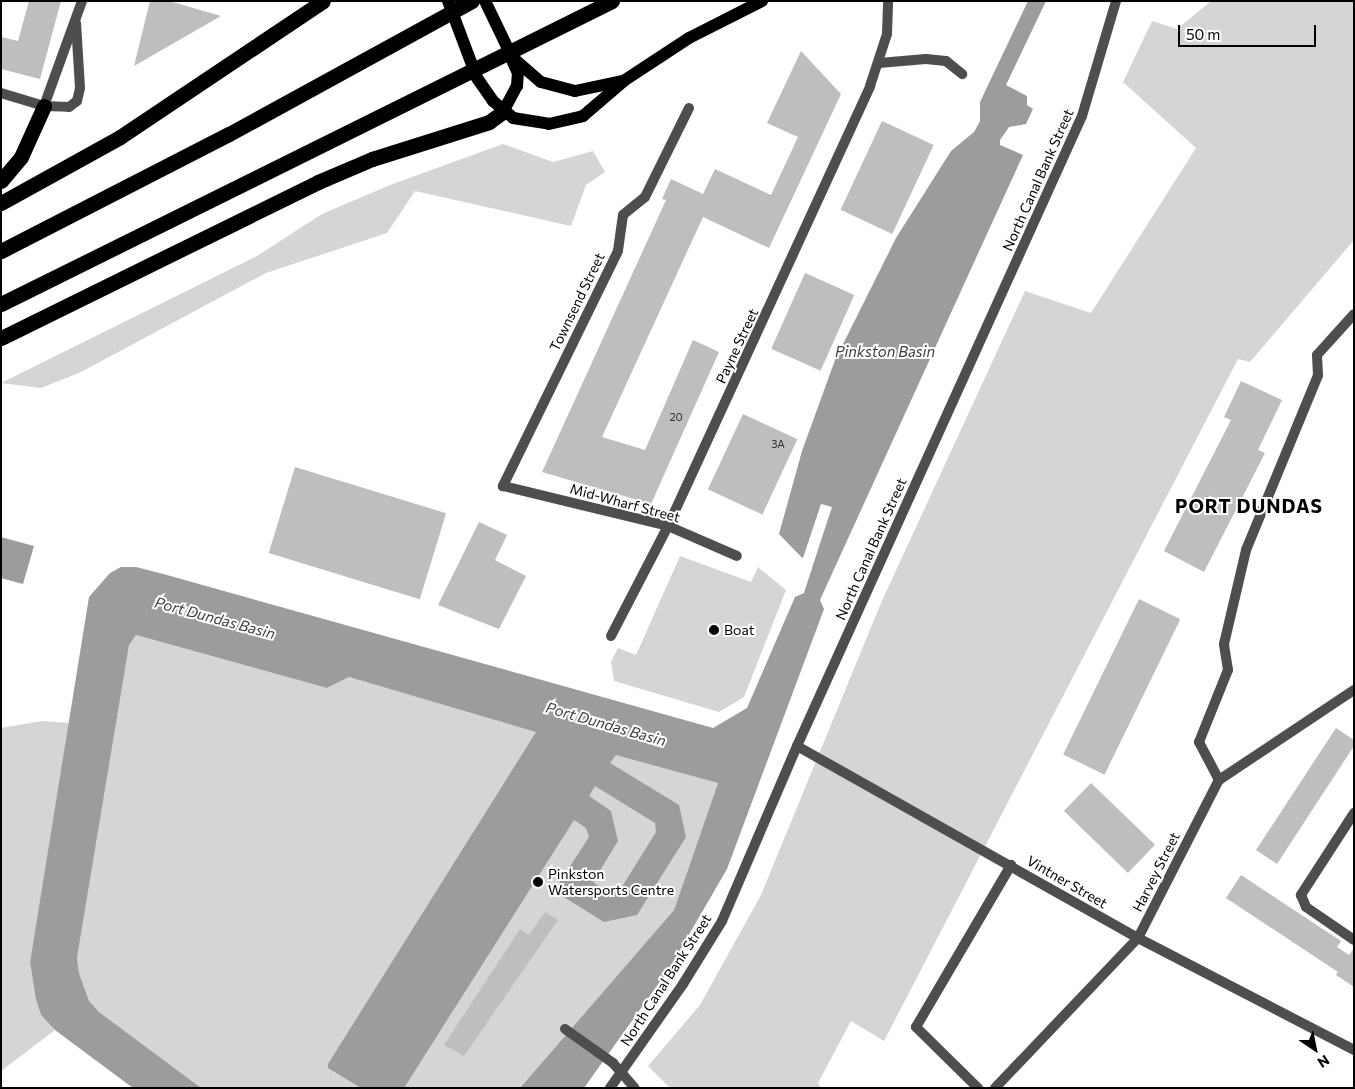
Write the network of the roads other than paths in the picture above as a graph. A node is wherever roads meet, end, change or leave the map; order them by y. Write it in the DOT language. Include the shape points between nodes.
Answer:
graph roads {
  1 [pos="82,1"];
  2 [pos="323,1"];
  3 [pos="448,1"];
  4 [pos="472,1"];
  5 [pos="485,1"];
  6 [pos="612,1"];
  7 [pos="762,1"];
  8 [pos="888,1"];
  9 [pos="1116,1"];
  10 [pos="76,23"];
  11 [pos="512,57"];
  12 [pos="879,63"];
  13 [pos="962,74"];
  14 [pos="625,80"];
  15 [pos="1,93"];
  16 [pos="44,106"];
  17 [pos="689,108"];
  18 [pos="503,112"];
  19 [pos="1,181"];
  20 [pos="1,203"];
  21 [pos="1,251"];
  22 [pos="1,304"];
  23 [pos="1354,314"];
  24 [pos="1,338"];
  25 [pos="502,486"];
  26 [pos="668,526"];
  27 [pos="737,556"];
  28 [pos="610,636"];
  29 [pos="1354,690"];
  30 [pos="797,746"];
  31 [pos="1219,780"];
  32 [pos="1354,814"];
  33 [pos="1011,865"];
  34 [pos="1138,938"];
  35 [pos="1354,940"];
  36 [pos="565,1028"];
  37 [pos="1354,1050"];
  38 [pos="620,1075"];
  39 [pos="610,1088"];
  40 [pos="635,1088"];
  41 [pos="978,1088"];
  42 [pos="995,1088"];
  1 -- 10 [label="street"];
  2 -- 20 [label="highway" via="152,117"];
  3 -- 18 [label="main road" via="477,78"];
  4 -- 21 [label="highway"];
  5 -- 11 [label="main road"];
  6 -- 22 [label="highway"];
  7 -- 14 [label="main road" via="689,38"];
  8 -- 12 [label="street, Payne Street" via="887,34"];
  9 -- 30 [label="street, North Canal Bank Street" via="1082,116"];
  10 -- 16 [label="street"];
  10 -- 16 [label="street" via="80,88 77,101 69,107"];
  11 -- 14 [label="main road" via="541,82 559,89 575,91"];
  11 -- 18 [label="main road" via="518,80"];
  12 -- 13 [label="street" via="926,58 946,61"];
  12 -- 26 [label="street, Payne Street" via="807,229"];
  14 -- 18 [label="main road" via="583,116 564,123 530,123"];
  15 -- 16 [label="street"];
  16 -- 19 [label="highway" via="21,157"];
  17 -- 25 [label="street, Townsend Street" via="645,197 623,215 618,251"];
  18 -- 24 [label="highway" via="489,122 372,159 327,178"];
  23 -- 31 [label="street" via="1317,356 1318,375 1246,550 1224,644 1228,670 1199,742"];
  25 -- 26 [label="street, Mid-Wharf Street"];
  26 -- 27 [label="street, Mid-Wharf Street"];
  26 -- 28 [label="street, Payne Street"];
  29 -- 31 [label="street, Harvey Street"];
  30 -- 33 [label="street, Vintner Street"];
  30 -- 38 [label="street, North Canal Bank Street" via="722,921"];
  31 -- 34 [label="street, Harvey Street"];
  32 -- 35 [label="street" via="1301,895 1306,908"];
  33 -- 34 [label="street, Vintner Street"];
  33 -- 41 [label="street" via="916,1026"];
  34 -- 37 [label="street, Vintner Street"];
  34 -- 42 [label="street, Harvey Street"];
  36 -- 38 [label="street" via="607,1060"];
  38 -- 39 [label="street, North Canal Bank Street"];
  38 -- 40 [label="street"];
}
